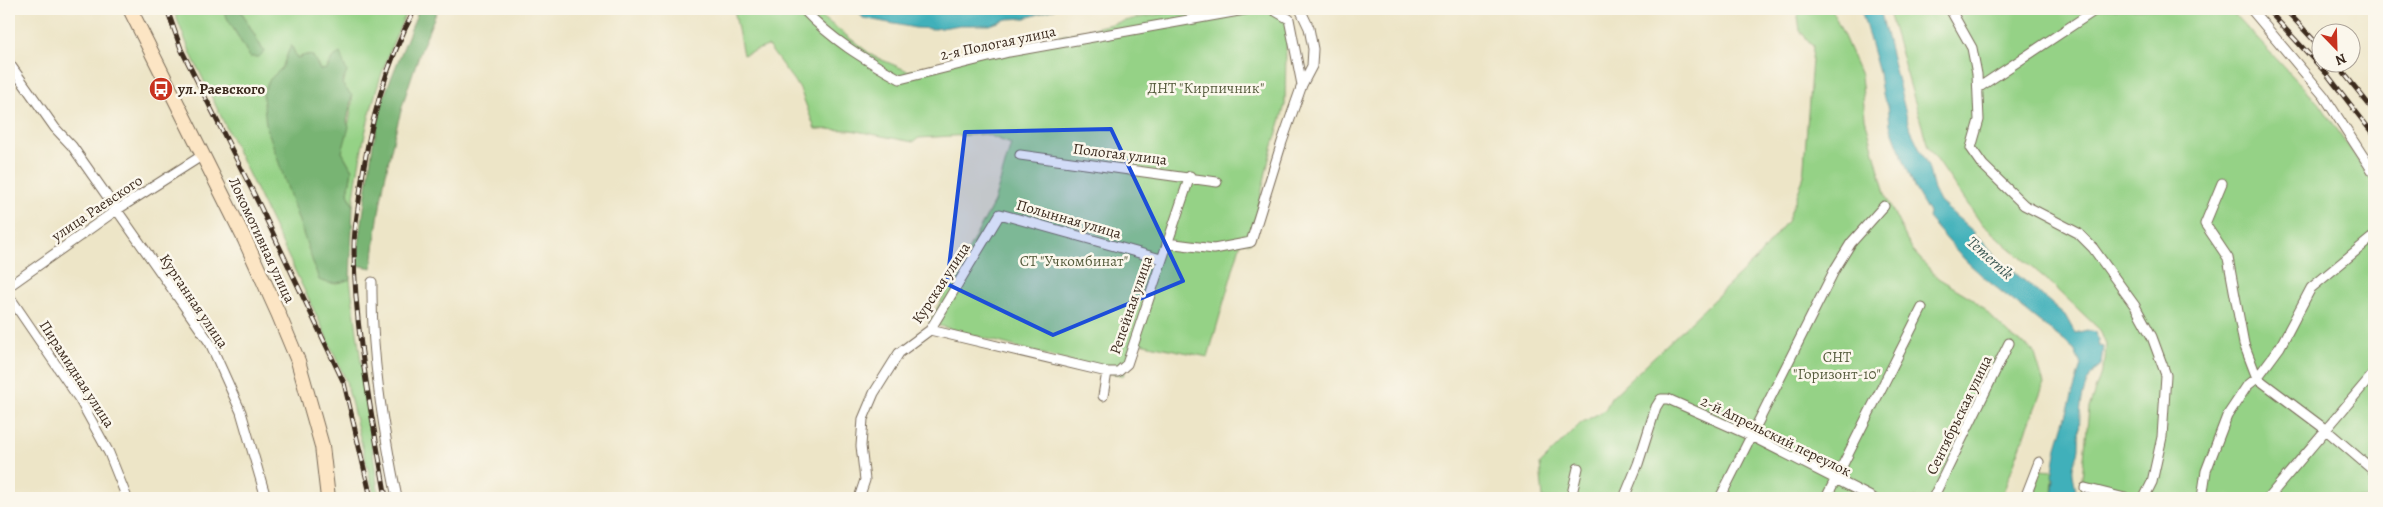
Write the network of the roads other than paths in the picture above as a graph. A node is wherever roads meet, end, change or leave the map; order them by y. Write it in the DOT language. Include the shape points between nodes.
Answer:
graph roads {
  1 [pos="130,9"];
  2 [pos="802,9"];
  3 [pos="1250,9"];
  4 [pos="1272,9"];
  5 [pos="1300,9"];
  6 [pos="1950,9"];
  7 [pos="2097,9"];
  8 [pos="2250,9"];
  9 [pos="9,64"];
  10 [pos="12,77"];
  11 [pos="1302,85"];
  12 [pos="1978,88"];
  13 [pos="203,155"];
  14 [pos="1020,155"];
  15 [pos="2374,173"];
  16 [pos="1190,176"];
  17 [pos="1217,182"];
  18 [pos="2222,183"];
  19 [pos="1884,206"];
  20 [pos="115,211"];
  21 [pos="1000,214"];
  22 [pos="2374,236"];
  23 [pos="1167,244"];
  24 [pos="1161,259"];
  25 [pos="372,282"];
  26 [pos="9,286"];
  27 [pos="9,296"];
  28 [pos="1922,308"];
  29 [pos="930,330"];
  30 [pos="2009,343"];
  31 [pos="1107,372"];
  32 [pos="2374,373"];
  33 [pos="2257,378"];
  34 [pos="1103,396"];
  35 [pos="2325,429"];
  36 [pos="1751,436"];
  37 [pos="2039,462"];
  38 [pos="1578,468"];
  39 [pos="2374,471"];
  40 [pos="1836,480"];
  41 [pos="2085,488"];
  42 [pos="127,498"];
  43 [pos="266,498"];
  44 [pos="328,498"];
  45 [pos="398,498"];
  46 [pos="859,498"];
  47 [pos="1571,498"];
  48 [pos="1624,498"];
  49 [pos="1720,498"];
  50 [pos="1826,498"];
  51 [pos="1873,498"];
  52 [pos="1932,498"];
  53 [pos="2025,498"];
  54 [pos="2125,498"];
  55 [pos="2144,498"];
  56 [pos="2202,498"];
  57 [pos="2268,498"];
  1 -- 13 [label="street, Локомотивная улица"];
  2 -- 3 [label="street, 2-я Пологая улица" via="824,31 860,57 900,79 1009,52"];
  4 -- 11 [label="street" via="1289,19"];
  5 -- 11 [label="street" via="1309,28 1313,49 1312,66"];
  6 -- 12 [label="street" via="1972,48"];
  7 -- 12 [label="street"];
  8 -- 15 [label="street" via="2324,96"];
  9 -- 10 [label="street, Курганная улица"];
  10 -- 20 [label="street, Курганная улица" via="72,146"];
  11 -- 23 [label="street" via="1251,242 1214,249"];
  12 -- 55 [label="street" via="1979,120 1971,148 1983,165 2024,205 2078,233 2093,248 2135,306 2152,337 2166,375 2162,437 2152,482"];
  13 -- 20 [label="street, улица Раевского"];
  13 -- 44 [label="street, Локомотивная улица" via="245,240 298,361 322,446"];
  14 -- 16 [label="street, Пологая улица"];
  16 -- 17 [label="street, Пологая улица"];
  16 -- 23 [label="street, Репейная улица"];
  18 -- 33 [label="street" via="2205,224 2228,258 2244,344"];
  19 -- 36 [label="street" via="1851,243 1835,269"];
  20 -- 26 [label="street, улица Раевского"];
  20 -- 43 [label="street, Курганная улица" via="210,343 241,412"];
  21 -- 24 [label="street, Полынная улица"];
  21 -- 29 [label="street, Курская улица"];
  22 -- 33 [label="street" via="2311,288 2280,347"];
  23 -- 24 [label="street, Репейная улица"];
  24 -- 31 [label="street, Репейная улица" via="1126,364 1118,372"];
  25 -- 45 [label="street" via="379,382"];
  27 -- 42 [label="street, Пирамидная улица" via="80,400 109,453"];
  28 -- 40 [label="street"];
  29 -- 31 [label="street, Репейная улица"];
  29 -- 46 [label="street, Курская улица" via="899,353 870,402 863,419 861,446 865,480"];
  30 -- 52 [label="street, Сентябрьская улица"];
  31 -- 34 [label="street"];
  32 -- 35 [label="street"];
  33 -- 35 [label="street"];
  33 -- 56 [label="street" via="2227,416 2206,471"];
  35 -- 39 [label="street"];
  35 -- 57 [label="street"];
  36 -- 40 [label="street, 2-й Апрельский переулок"];
  36 -- 48 [label="street, 2-й Апрельский переулок" via="1668,399 1661,399"];
  36 -- 49 [label="street"];
  37 -- 53 [label="street"];
  38 -- 47 [label="street"];
  40 -- 50 [label="street"];
  40 -- 51 [label="street, 2-й Апрельский переулок"];
  41 -- 54 [label="street"];
}
